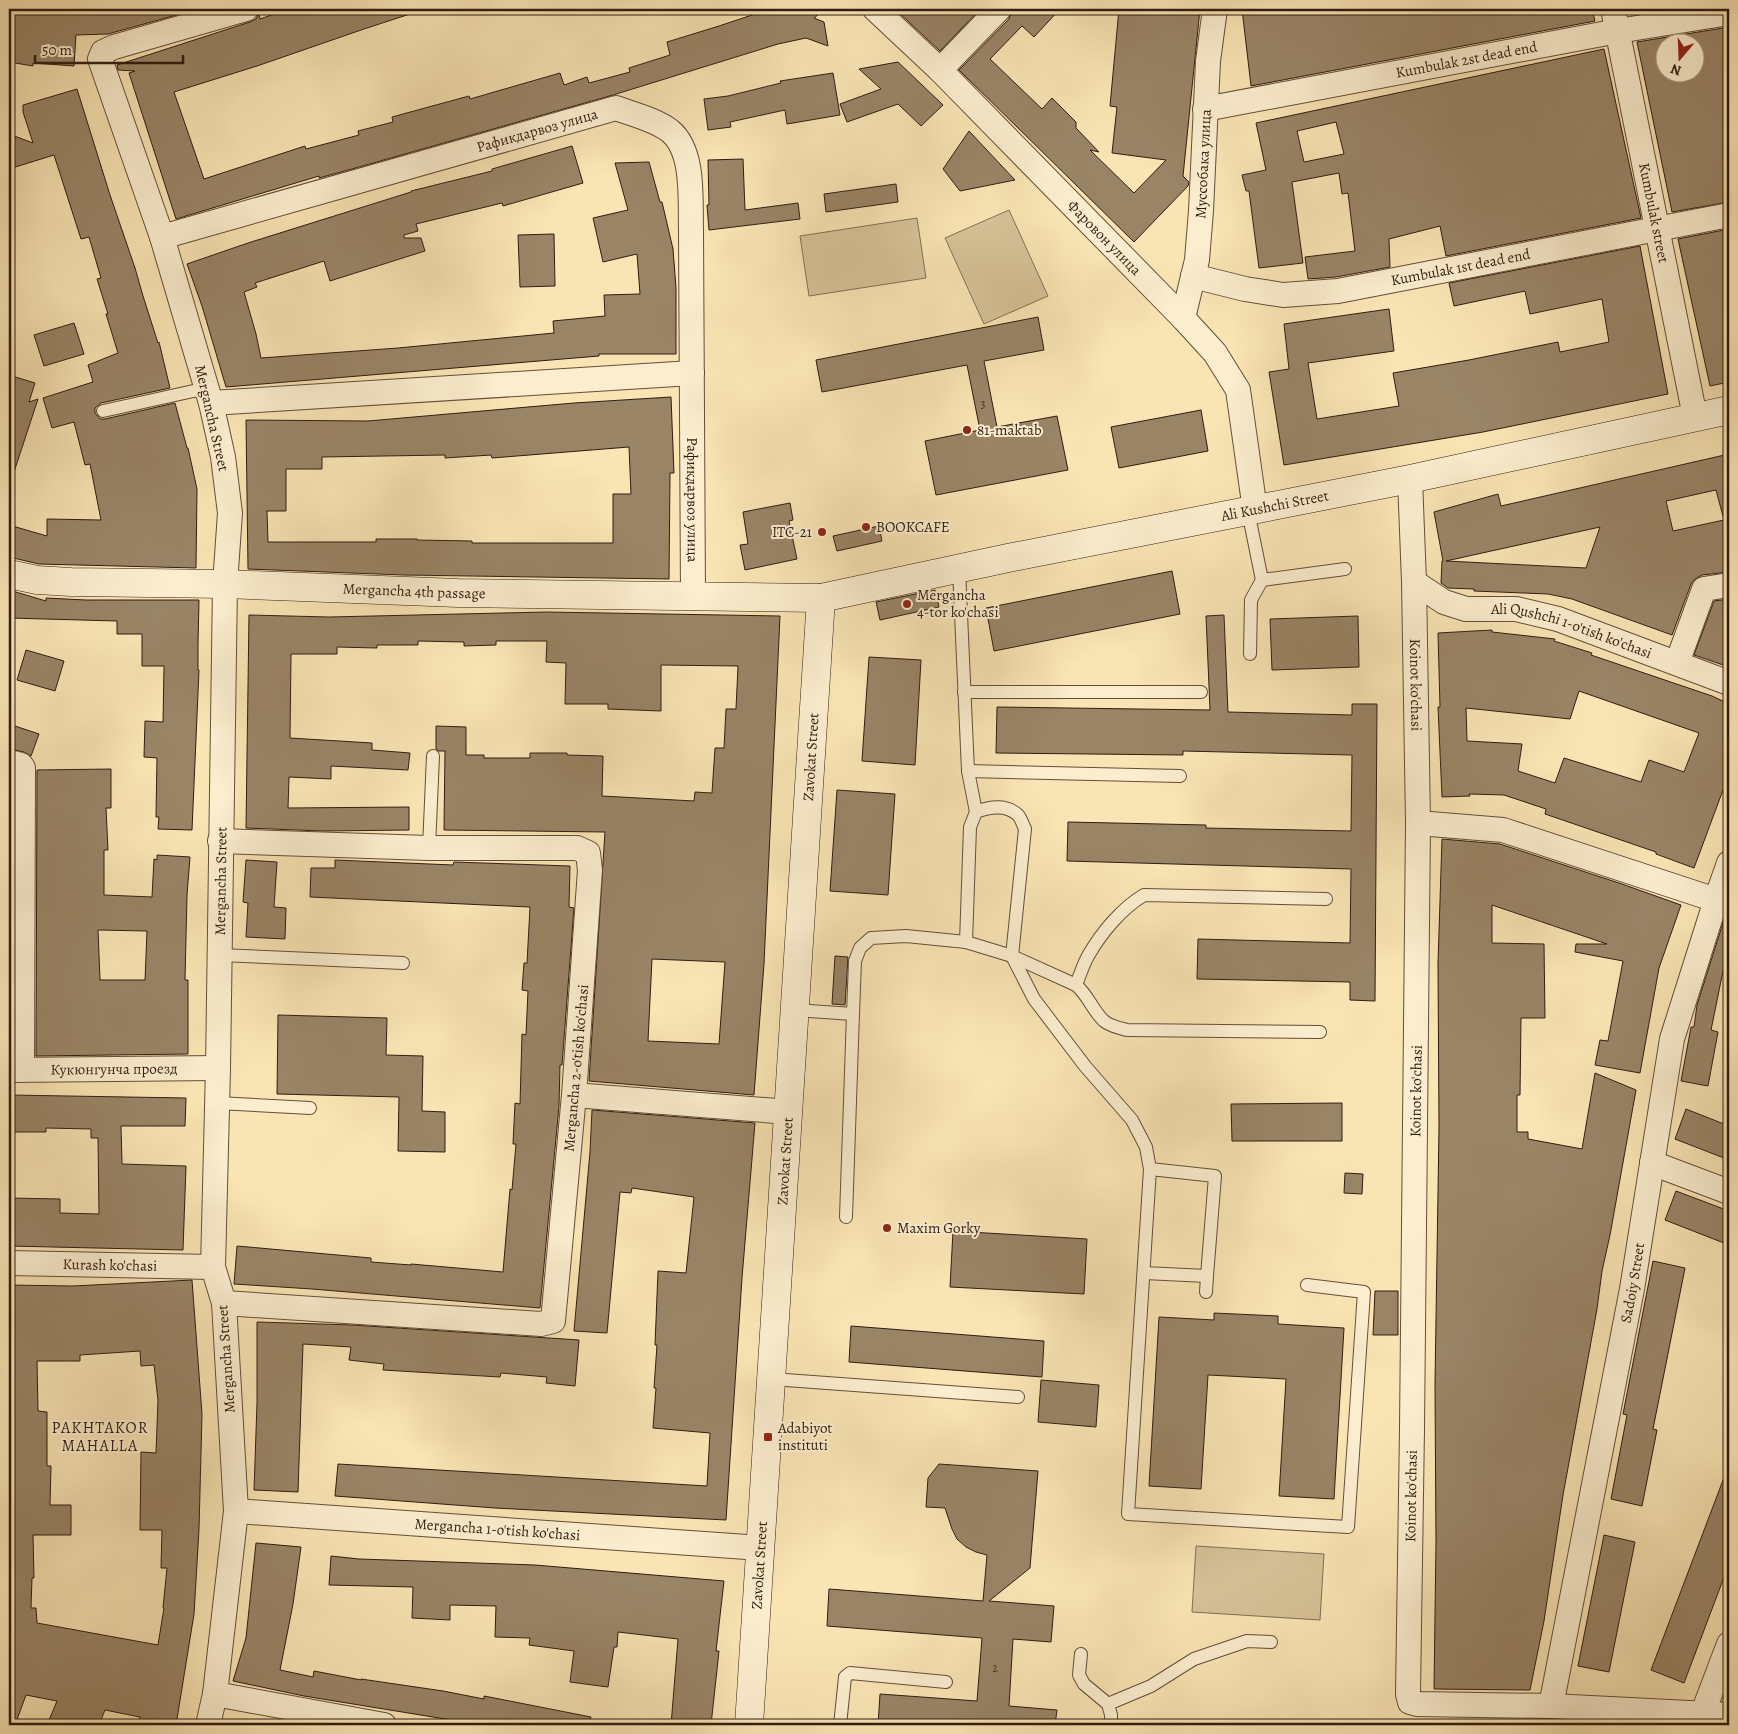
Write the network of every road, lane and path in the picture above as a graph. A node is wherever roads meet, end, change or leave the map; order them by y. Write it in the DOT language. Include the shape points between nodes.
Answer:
graph roads {
  1 [pos="246,9"];
  2 [pos="875,9"];
  3 [pos="999,9"];
  4 [pos="1215,9"];
  5 [pos="1729,12"];
  6 [pos="1615,20"];
  7 [pos="940,70"];
  8 [pos="1205,109"];
  9 [pos="1729,215"];
  10 [pos="1657,229"];
  11 [pos="162,237"];
  12 [pos="1194,276"];
  13 [pos="1183,318"];
  14 [pos="692,373"];
  15 [pos="209,395"];
  16 [pos="1729,410"];
  17 [pos="103,411"];
  18 [pos="1695,417"];
  19 [pos="1410,479"];
  20 [pos="1252,511"];
  21 [pos="959,569"];
  22 [pos="1345,569"];
  23 [pos="9,574"];
  24 [pos="1262,580"];
  25 [pos="1414,582"];
  26 [pos="225,584"];
  27 [pos="1729,585"];
  28 [pos="693,597"];
  29 [pos="821,598"];
  30 [pos="1250,654"];
  31 [pos="1677,663"];
  32 [pos="1729,682"];
  33 [pos="964,692"];
  34 [pos="1201,692"];
  35 [pos="434,756"];
  36 [pos="9,762"];
  37 [pos="968,771"];
  38 [pos="1180,776"];
  39 [pos="976,812"];
  40 [pos="1418,823"];
  41 [pos="220,841"];
  42 [pos="429,848"];
  43 [pos="1729,863"];
  44 [pos="1326,899"];
  45 [pos="1716,900"];
  46 [pos="966,942"];
  47 [pos="219,955"];
  48 [pos="1012,956"];
  49 [pos="403,963"];
  50 [pos="1076,985"];
  51 [pos="795,1010"];
  52 [pos="854,1014"];
  53 [pos="1320,1032"];
  54 [pos="218,1068"];
  55 [pos="16,1070"];
  56 [pos="574,1095"];
  57 [pos="217,1103"];
  58 [pos="310,1108"];
  59 [pos="788,1112"];
  60 [pos="1652,1163"];
  61 [pos="1150,1169"];
  62 [pos="1729,1192"];
  63 [pos="846,1217"];
  64 [pos="9,1263"];
  65 [pos="213,1266"];
  66 [pos="1144,1273"];
  67 [pos="1207,1276"];
  68 [pos="1307,1285"];
  69 [pos="1206,1292"];
  70 [pos="224,1303"];
  71 [pos="772,1379"];
  72 [pos="1018,1398"];
  73 [pos="236,1512"];
  74 [pos="761,1548"];
  75 [pos="1271,1642"];
  76 [pos="1729,1644"];
  77 [pos="1081,1654"];
  78 [pos="946,1682"];
  79 [pos="215,1694"];
  80 [pos="1108,1704"];
  81 [pos="1550,1706"];
  82 [pos="1729,1715"];
  83 [pos="1702,1720"];
  84 [pos="208,1725"];
  85 [pos="384,1725"];
  86 [pos="748,1725"];
  87 [pos="840,1725"];
  88 [pos="1111,1725"];
  1 -- 11 [label="street, Mergancha Street" via="102,52 100,59"];
  2 -- 7 [label="street, Фаровон улица"];
  3 -- 7 [label="street"];
  4 -- 8 [label="street, Муссобака улица"];
  5 -- 6 [label="street, Kumbulak 2st dead end"];
  6 -- 8 [label="street, Kumbulak 2st dead end"];
  6 -- 10 [label="street, Kumbulak street"];
  7 -- 13 [label="street, Фаровон улица"];
  8 -- 12 [label="street, Муссобака улица" via="1201,211"];
  9 -- 10 [label="street, Kumbulak 1st dead end"];
  10 -- 12 [label="street, Kumbulak 1st dead end" via="1338,292 1282,295"];
  10 -- 18 [label="street, Kumbulak street"];
  11 -- 14 [label="street, Рафикдарвоз улица" via="616,108 669,130 680,141 689,172"];
  11 -- 15 [label="street, Mergancha Street"];
  12 -- 13 [label="street, Муссобака улица"];
  13 -- 20 [label="street, Фаровон улица" via="1215,353 1238,390"];
  14 -- 15 [label="street"];
  14 -- 28 [label="street, Рафикдарвоз улица"];
  15 -- 17 [label="lane"];
  15 -- 26 [label="street, Mergancha Street" via="223,456 230,513"];
  16 -- 18 [label="main road, Ali Kushchi Street"];
  18 -- 19 [label="main road, Ali Kushchi Street"];
  19 -- 20 [label="main road, Ali Kushchi Street"];
  19 -- 25 [label="street, Koinot ko'chasi"];
  20 -- 21 [label="main road, Ali Kushchi Street"];
  20 -- 24 [label="lane"];
  21 -- 29 [label="main road, Ali Kushchi Street"];
  21 -- 33 [label="lane"];
  22 -- 24 [label="lane"];
  23 -- 26 [label="main road, Mergancha 4th passage" via="71,582"];
  24 -- 30 [label="lane" via="1251,600"];
  25 -- 31 [label="street, Ali Qushchi 1-o'tish ko'chasi" via="1444,602 1466,609 1516,609 1544,615"];
  25 -- 40 [label="street, Koinot ko'chasi"];
  26 -- 28 [label="main road, Mergancha 4th passage" via="458,593"];
  26 -- 41 [label="street, Mergancha Street"];
  27 -- 31 [label="street" via="1704,589"];
  28 -- 29 [label="main road, Mergancha 4th passage"];
  29 -- 51 [label="main road, Zavokat Street"];
  31 -- 32 [label="street, Ali Qushchi 1-o'tish ko'chasi"];
  33 -- 34 [label="lane"];
  33 -- 37 [label="lane"];
  35 -- 42 [label="lane"];
  36 -- 55 [label="street" via="24,768"];
  37 -- 38 [label="lane"];
  37 -- 39 [label="lane"];
  39 -- 46 [label="lane" via="970,827"];
  39 -- 48 [label="lane" via="990,807 1008,809 1019,816 1025,830"];
  40 -- 45 [label="street" via="1503,830"];
  40 -- 81 [label="street, Koinot ko'chasi" via="1408,1694 1410,1702 1417,1704"];
  41 -- 42 [label="street, Mergancha 2-o'tish ko'chasi"];
  41 -- 47 [label="street, Mergancha Street"];
  42 -- 56 [label="street, Mergancha 2-o'tish ko'chasi" via="577,848 588,853 590,870"];
  43 -- 45 [label="street, Sadoiy Street"];
  44 -- 50 [label="lane" via="1144,895 1132,902 1113,922 1088,956"];
  45 -- 60 [label="street, Sadoiy Street" via="1672,1039"];
  46 -- 48 [label="lane"];
  46 -- 52 [label="lane" via="906,936 872,938 860,948 855,961"];
  47 -- 49 [label="lane"];
  47 -- 54 [label="street, Mergancha Street"];
  48 -- 50 [label="lane"];
  48 -- 61 [label="lane" via="1034,999 1085,1066 1132,1120 1146,1147"];
  50 -- 53 [label="lane" via="1104,1020 1126,1030"];
  51 -- 52 [label="lane"];
  51 -- 59 [label="main road, Zavokat Street"];
  52 -- 63 [label="lane"];
  54 -- 55 [label="street, Кукюнгунча проезд"];
  54 -- 57 [label="street, Mergancha Street"];
  56 -- 59 [label="street"];
  56 -- 70 [label="street, Mergancha 2-o'tish ko'chasi" via="553,1321 541,1324"];
  57 -- 58 [label="lane"];
  57 -- 65 [label="street, Mergancha Street"];
  59 -- 71 [label="main road, Zavokat Street"];
  60 -- 62 [label="street"];
  60 -- 81 [label="street, Sadoiy Street" via="1632,1289"];
  61 -- 66 [label="lane"];
  61 -- 67 [label="lane" via="1216,1176"];
  64 -- 65 [label="street, Kurash ko'chasi"];
  65 -- 70 [label="street, Mergancha Street"];
  66 -- 67 [label="lane"];
  66 -- 68 [label="lane" via="1128,1514 1348,1527 1364,1292"];
  67 -- 69 [label="lane"];
  70 -- 73 [label="street, Mergancha Street"];
  71 -- 72 [label="lane"];
  71 -- 74 [label="main road, Zavokat Street"];
  73 -- 74 [label="street, Mergancha 1-o'tish ko'chasi"];
  73 -- 79 [label="street, Mergancha Street"];
  74 -- 86 [label="main road, Zavokat Street"];
  75 -- 80 [label="lane" via="1247,1641 1194,1659 1151,1686"];
  76 -- 83 [label="street"];
  77 -- 80 [label="lane" via="1079,1675 1084,1684"];
  78 -- 87 [label="lane" via="850,1673 845,1677"];
  79 -- 84 [label="street, Mergancha Street"];
  79 -- 85 [label="street"];
  80 -- 88 [label="lane"];
  81 -- 83 [label="street"];
  82 -- 83 [label="street"];
}
